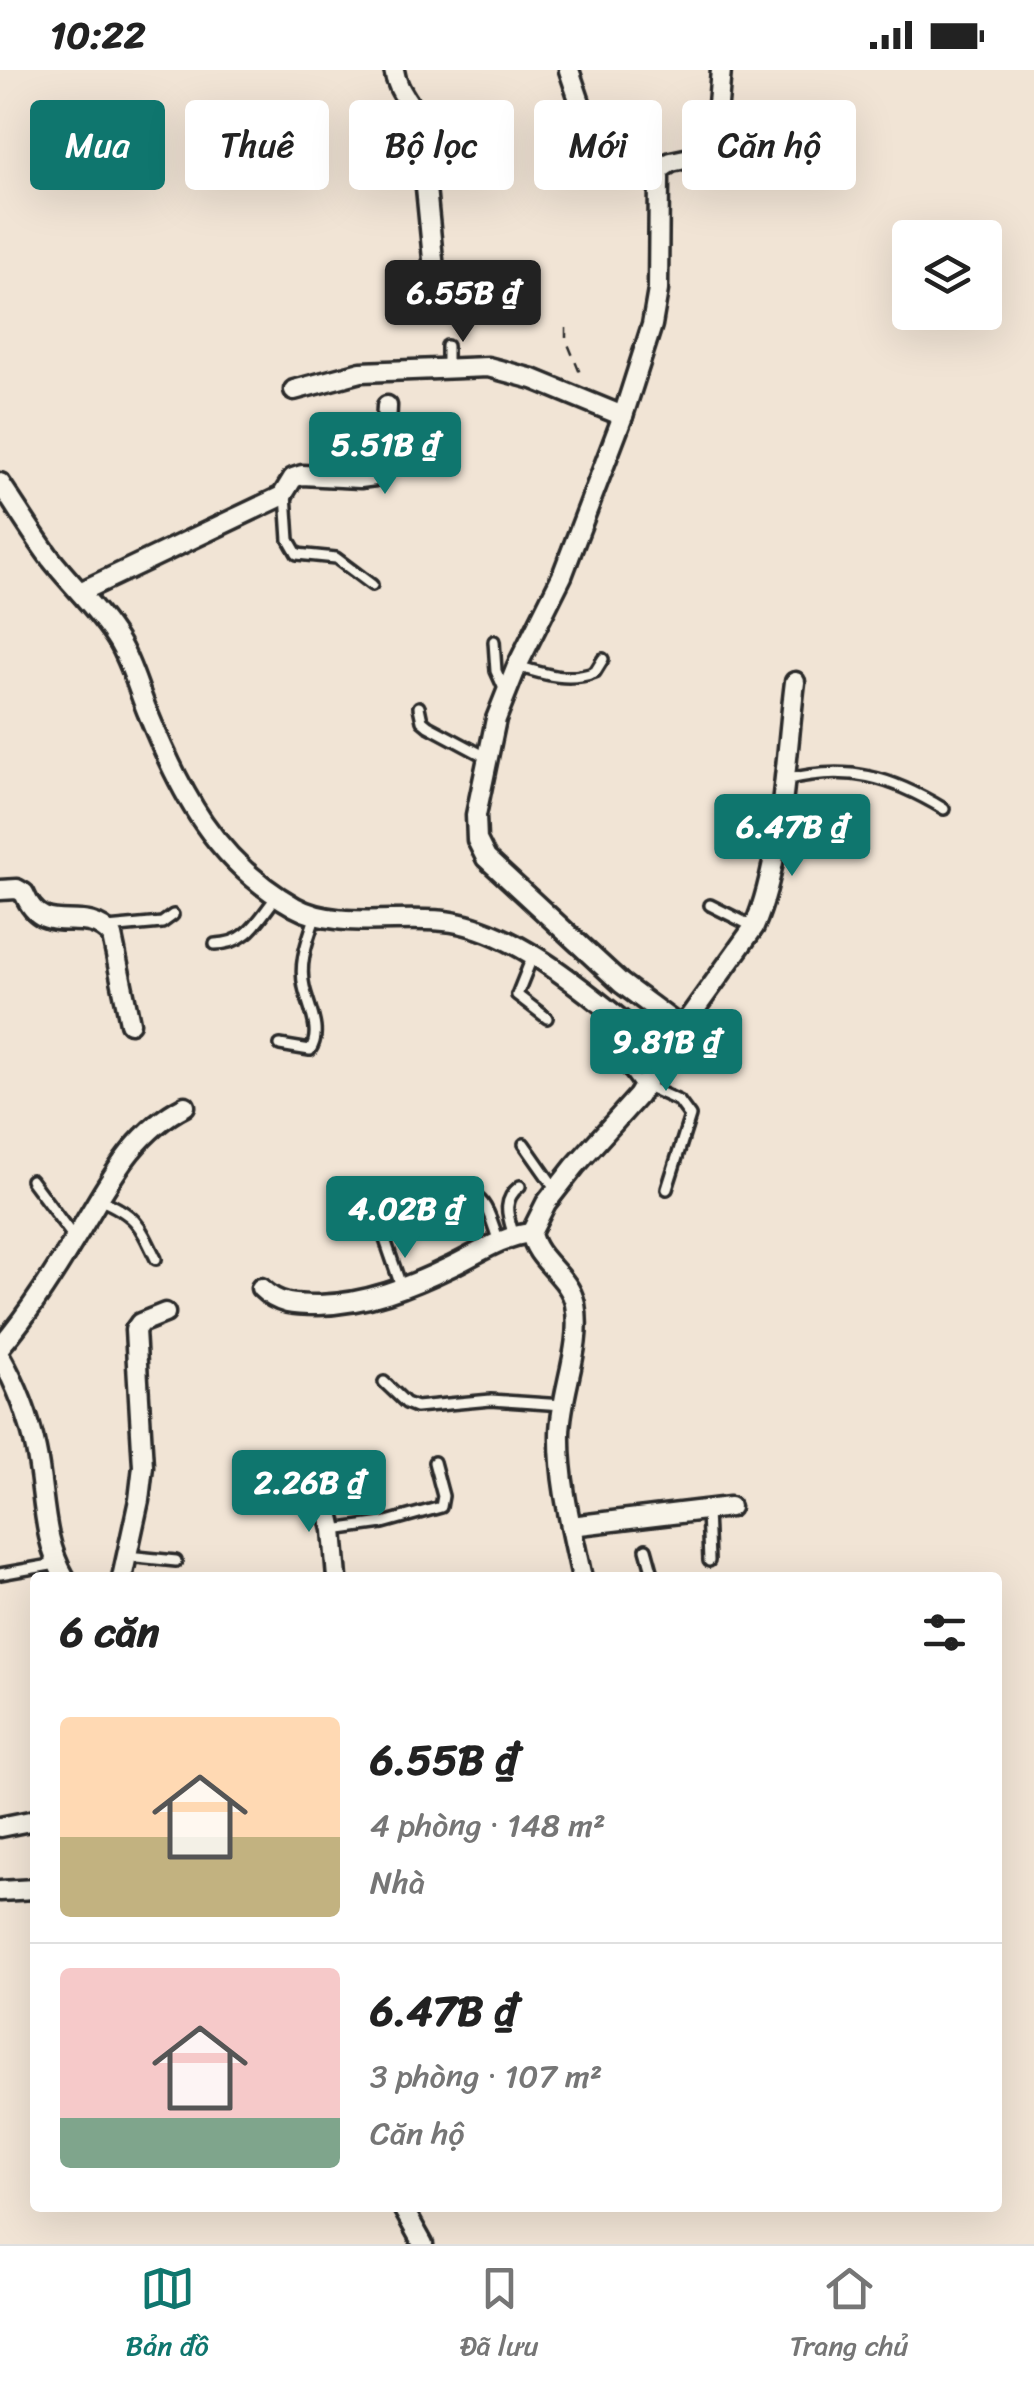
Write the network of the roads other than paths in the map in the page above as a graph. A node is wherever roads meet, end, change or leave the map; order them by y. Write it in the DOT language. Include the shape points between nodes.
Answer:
graph roads {
  1 [pos="394,70"];
  2 [pos="568,70"];
  3 [pos="721,70"];
  4 [pos="579,100"];
  5 [pos="662,168"];
  6 [pos="659,190"];
  7 [pos="436,290"];
  8 [pos="447,346"];
  9 [pos="448,370"];
  10 [pos="294,390"];
  11 [pos="386,406"];
  12 [pos="623,416"];
  13 [pos="0,483"];
  14 [pos="280,497"];
  15 [pos="372,586"];
  16 [pos="80,592"];
  17 [pos="494,641"];
  18 [pos="603,659"];
  19 [pos="517,666"];
  20 [pos="795,682"];
  21 [pos="506,692"];
  22 [pos="420,707"];
  23 [pos="488,758"];
  24 [pos="783,780"];
  25 [pos="944,809"];
  26 [pos="0,890"];
  27 [pos="277,896"];
  28 [pos="710,906"];
  29 [pos="316,914"];
  30 [pos="173,915"];
  31 [pos="754,926"];
  32 [pos="105,928"];
  33 [pos="215,944"];
  34 [pos="533,955"];
  35 [pos="547,1018"];
  36 [pos="130,1023"];
  37 [pos="674,1040"];
  38 [pos="280,1045"];
  39 [pos="616,1054"];
  40 [pos="643,1087"];
  41 [pos="185,1106"];
  42 [pos="524,1144"];
  43 [pos="31,1180"];
  44 [pos="380,1186"];
  45 [pos="520,1186"];
  46 [pos="666,1189"];
  47 [pos="456,1190"];
  48 [pos="556,1190"];
  49 [pos="99,1199"];
  50 [pos="514,1237"];
  51 [pos="75,1239"];
  52 [pos="156,1259"];
  53 [pos="261,1288"];
  54 [pos="402,1289"];
  55 [pos="164,1313"];
  56 [pos="0,1347"];
  57 [pos="0,1356"];
  58 [pos="384,1382"];
  59 [pos="562,1405"];
  60 [pos="434,1462"];
  61 [pos="323,1486"];
  62 [pos="730,1508"];
  63 [pos="706,1510"];
  64 [pos="571,1526"];
  65 [pos="332,1530"];
  66 [pos="646,1549"];
  67 [pos="127,1556"];
  68 [pos="176,1560"];
  69 [pos="709,1561"];
  70 [pos="60,1571"];
  71 [pos="30,1572"];
  72 [pos="123,1572"];
  73 [pos="336,1572"];
  74 [pos="581,1572"];
  75 [pos="652,1572"];
  76 [pos="0,1574"];
  77 [pos="30,1821"];
  78 [pos="0,1826"];
  79 [pos="30,1890"];
  80 [pos="0,1891"];
  81 [pos="405,2212"];
  82 [pos="423,2244"];
  1 -- 7 [label="street" via="420,126"];
  2 -- 4 [label="street"];
  3 -- 5 [label="street" via="712,148"];
  6 -- 12 [label="street" via="658,290"];
  8 -- 9 [label="lane"];
  9 -- 10 [label="street" via="361,372"];
  9 -- 12 [label="street" via="504,370"];
  11 -- 14 [label="street" via="381,472 360,478 302,475"];
  12 -- 19 [label="street" via="562,576"];
  13 -- 16 [label="street"];
  14 -- 15 [label="lane" via="298,554 336,558"];
  14 -- 16 [label="street"];
  16 -- 27 [label="street" via="120,644 195,814 256,883"];
  17 -- 21 [label="lane"];
  18 -- 19 [label="lane" via="596,672 569,678"];
  19 -- 21 [label="street"];
  20 -- 24 [label="street"];
  21 -- 23 [label="street"];
  22 -- 23 [label="lane" via="428,726"];
  23 -- 37 [label="street" via="476,815 486,858"];
  24 -- 25 [label="lane" via="819,774 891,780"];
  24 -- 31 [label="street" via="776,842"];
  26 -- 32 [label="street" via="24,893 39,918"];
  27 -- 29 [label="street"];
  27 -- 33 [label="lane" via="244,938"];
  28 -- 31 [label="lane"];
  29 -- 34 [label="street" via="452,922"];
  29 -- 38 [label="lane" via="301,969 315,1043 310,1050"];
  30 -- 32 [label="lane" via="162,923"];
  31 -- 37 [label="street"];
  32 -- 36 [label="street"];
  34 -- 35 [label="lane" via="517,995"];
  34 -- 37 [label="street"];
  37 -- 40 [label="street"];
  39 -- 40 [label="lane"];
  40 -- 46 [label="lane" via="668,1095 690,1116"];
  40 -- 48 [label="street"];
  41 -- 49 [label="street" via="135,1144"];
  42 -- 48 [label="lane"];
  43 -- 51 [label="lane"];
  44 -- 54 [label="lane" via="378,1215"];
  45 -- 50 [label="lane" via="506,1205"];
  47 -- 50 [label="lane" via="480,1198"];
  48 -- 50 [label="street"];
  49 -- 51 [label="street"];
  49 -- 52 [label="lane" via="131,1214"];
  50 -- 54 [label="street"];
  50 -- 59 [label="street" via="534,1245 574,1303"];
  51 -- 56 [label="street"];
  53 -- 54 [label="street" via="272,1300 300,1305 339,1304"];
  55 -- 67 [label="street" via="135,1330 142,1466"];
  57 -- 70 [label="street" via="29,1419"];
  58 -- 59 [label="lane" via="416,1406 491,1400"];
  59 -- 64 [label="street" via="560,1451"];
  60 -- 65 [label="lane" via="441,1508"];
  61 -- 65 [label="street"];
  62 -- 63 [label="street"];
  63 -- 64 [label="street"];
  63 -- 69 [label="lane"];
  64 -- 74 [label="street"];
  65 -- 73 [label="street"];
  66 -- 75 [label="lane"];
  67 -- 68 [label="lane"];
  67 -- 72 [label="street"];
  71 -- 76 [label="lane"];
  77 -- 78 [label="street"];
  79 -- 80 [label="street"];
  81 -- 82 [label="street"];
}
